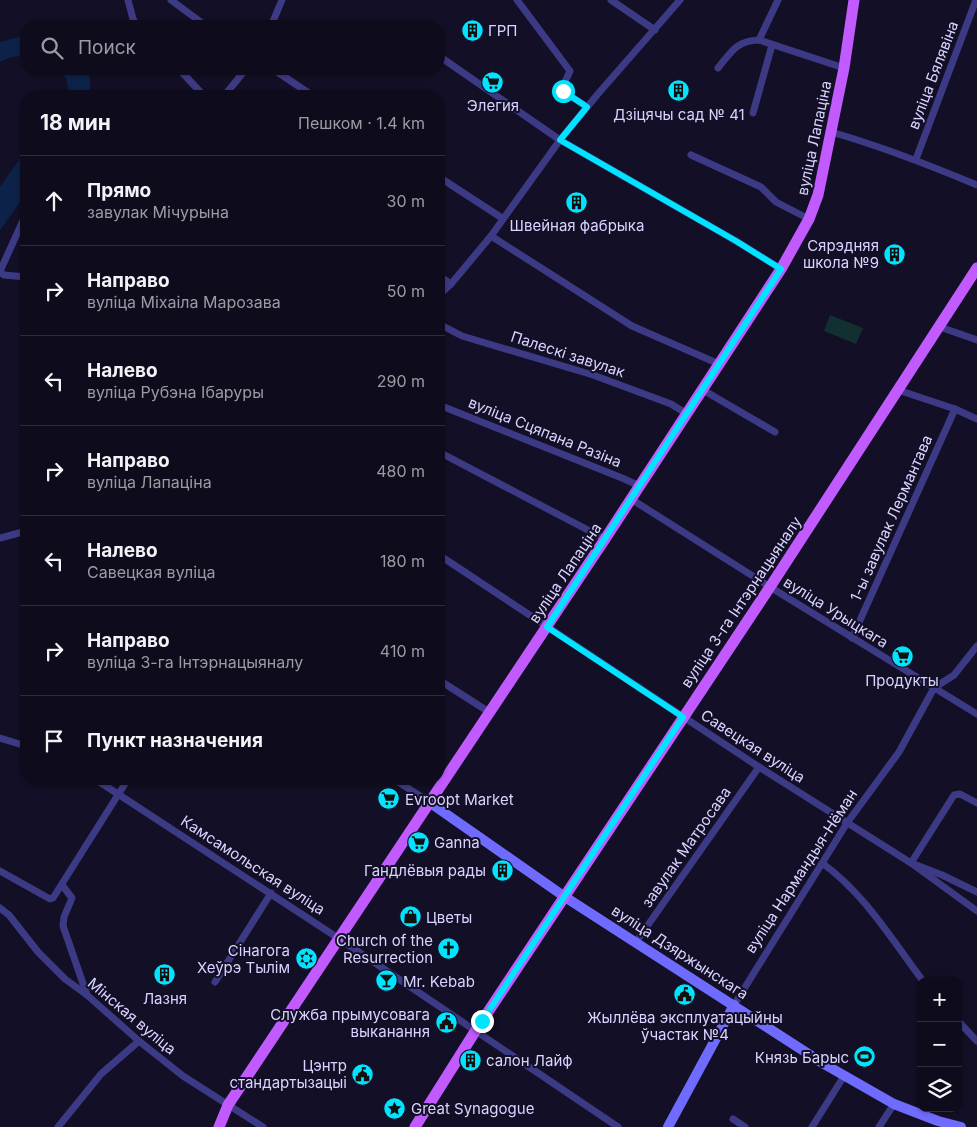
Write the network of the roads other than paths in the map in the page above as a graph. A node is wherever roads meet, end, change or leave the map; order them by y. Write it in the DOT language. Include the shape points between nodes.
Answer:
graph roads {
  1 [pos="128,0"];
  2 [pos="171,0"];
  3 [pos="282,0"];
  4 [pos="517,0"];
  5 [pos="610,0"];
  6 [pos="680,0"];
  7 [pos="778,0"];
  8 [pos="854,0"];
  9 [pos="976,0"];
  10 [pos="134,20"];
  11 [pos="198,20"];
  12 [pos="274,20"];
  13 [pos="655,30"];
  14 [pos="759,40"];
  15 [pos="772,45"];
  16 [pos="445,60"];
  17 [pos="718,68"];
  18 [pos="844,68"];
  19 [pos="185,75"];
  20 [pos="241,75"];
  21 [pos="282,75"];
  22 [pos="198,90"];
  23 [pos="229,90"];
  24 [pos="304,90"];
  25 [pos="587,107"];
  26 [pos="753,113"];
  27 [pos="831,132"];
  28 [pos="560,140"];
  29 [pos="691,155"];
  30 [pos="916,160"];
  31 [pos="445,181"];
  32 [pos="977,186"];
  33 [pos="502,218"];
  34 [pos="809,219"];
  35 [pos="20,227"];
  36 [pos="491,236"];
  37 [pos="977,268"];
  38 [pos="781,269"];
  39 [pos="20,276"];
  40 [pos="445,280"];
  41 [pos="451,284"];
  42 [pos="445,290"];
  43 [pos="445,327"];
  44 [pos="940,327"];
  45 [pos="977,340"];
  46 [pos="719,364"];
  47 [pos="703,390"];
  48 [pos="898,390"];
  49 [pos="445,407"];
  50 [pos="955,409"];
  51 [pos="686,414"];
  52 [pos="977,419"];
  53 [pos="775,432"];
  54 [pos="445,455"];
  55 [pos="640,486"];
  56 [pos="631,499"];
  57 [pos="20,533"];
  58 [pos="0,538"];
  59 [pos="605,539"];
  60 [pos="445,559"];
  61 [pos="770,587"];
  62 [pos="547,627"];
  63 [pos="852,638"];
  64 [pos="977,646"];
  65 [pos="445,684"];
  66 [pos="934,688"];
  67 [pos="489,712"];
  68 [pos="977,714"];
  69 [pos="683,717"];
  70 [pos="0,738"];
  71 [pos="20,744"];
  72 [pos="759,767"];
  73 [pos="445,778"];
  74 [pos="105,785"];
  75 [pos="124,785"];
  76 [pos="403,785"];
  77 [pos="440,785"];
  78 [pos="119,793"];
  79 [pos="429,802"];
  80 [pos="977,803"];
  81 [pos="847,823"];
  82 [pos="822,863"];
  83 [pos="910,863"];
  84 [pos="0,871"];
  85 [pos="62,885"];
  86 [pos="977,892"];
  87 [pos="271,894"];
  88 [pos="565,897"];
  89 [pos="0,908"];
  90 [pos="977,911"];
  91 [pos="338,938"];
  92 [pos="636,942"];
  93 [pos="920,977"];
  94 [pos="215,982"];
  95 [pos="87,995"];
  96 [pos="734,1005"];
  97 [pos="959,1022"];
  98 [pos="476,1030"];
  99 [pos="139,1041"];
  100 [pos="977,1041"];
  101 [pos="844,1076"];
  102 [pos="894,1104"];
  103 [pos="228,1105"];
  104 [pos="733,1119"];
  105 [pos="58,1127"];
  106 [pos="219,1127"];
  107 [pos="263,1127"];
  108 [pos="415,1127"];
  109 [pos="618,1127"];
  110 [pos="668,1127"];
  111 [pos="744,1127"];
  112 [pos="812,1127"];
  113 [pos="879,1127"];
  114 [pos="961,1127"];
  1 -- 10 [label="street"];
  2 -- 11 [label="street"];
  3 -- 12 [label="street"];
  4 -- 25 [label="street" via="570,71 563,91"];
  5 -- 13 [label="street"];
  6 -- 13 [label="street"];
  7 -- 14 [label="street"];
  8 -- 18 [label="main road, вуліца Лапаціна"];
  9 -- 30 [label="street, вуліца Бялявіна"];
  13 -- 25 [label="street"];
  14 -- 15 [label="street"];
  14 -- 17 [label="street" via="747,40 737,45"];
  15 -- 18 [label="street"];
  15 -- 26 [label="street"];
  16 -- 28 [label="street"];
  18 -- 27 [label="main road, вуліца Лапаціна"];
  19 -- 22 [label="street"];
  20 -- 23 [label="street"];
  21 -- 24 [label="street"];
  25 -- 28 [label="street"];
  27 -- 30 [label="street"];
  27 -- 34 [label="main road, вуліца Лапаціна" via="818,195"];
  28 -- 33 [label="street"];
  28 -- 38 [label="street"];
  29 -- 34 [label="street" via="761,187 776,202"];
  30 -- 32 [label="street"];
  31 -- 33 [label="street"];
  33 -- 36 [label="street"];
  34 -- 38 [label="main road, вуліца Лапаціна"];
  35 -- 39 [label="street" via="1,269 4,275"];
  36 -- 41 [label="street"];
  36 -- 46 [label="street" via="632,326"];
  37 -- 44 [label="main road, вуліца 3-га Інтэрнацыяналу"];
  38 -- 46 [label="main road, вуліца Лапаціна"];
  40 -- 41 [label="street"];
  41 -- 42 [label="street"];
  43 -- 51 [label="street, Палескі завулак" via="462,336 593,375 671,404"];
  44 -- 45 [label="street"];
  44 -- 48 [label="main road, вуліца 3-га Інтэрнацыяналу"];
  46 -- 47 [label="main road, вуліца Лапаціна"];
  47 -- 51 [label="main road, вуліца Лапаціна"];
  47 -- 53 [label="street"];
  48 -- 50 [label="street"];
  48 -- 61 [label="main road, вуліца 3-га Інтэрнацыяналу"];
  49 -- 55 [label="street, вуліца Сцяпана Разіна"];
  50 -- 52 [label="street"];
  50 -- 63 [label="street, 1-ы завулак Лермантава"];
  51 -- 55 [label="main road, вуліца Лапаціна"];
  54 -- 59 [label="street"];
  55 -- 56 [label="main road, вуліца Лапаціна"];
  56 -- 59 [label="main road, вуліца Лапаціна"];
  56 -- 61 [label="street, вуліца Урыцкага"];
  57 -- 58 [label="street"];
  59 -- 62 [label="main road, вуліца Лапаціна"];
  60 -- 62 [label="street, Савецкая вуліца"];
  61 -- 63 [label="street, вуліца Урыцкага"];
  61 -- 69 [label="main road, вуліца 3-га Інтэрнацыяналу"];
  62 -- 67 [label="main road, вуліца Лапаціна"];
  62 -- 69 [label="street, Савецкая вуліца"];
  63 -- 66 [label="street, вуліца Урыцкага"];
  64 -- 66 [label="street, вуліца Нармандыя-Нёман" via="954,675"];
  65 -- 67 [label="street"];
  66 -- 68 [label="street, вуліца Урыцкага"];
  66 -- 81 [label="street, вуліца Нармандыя-Нёман" via="899,752"];
  67 -- 73 [label="main road, вуліца Лапаціна"];
  69 -- 72 [label="street, Савецкая вуліца"];
  69 -- 88 [label="main road, вуліца 3-га Інтэрнацыяналу"];
  70 -- 71 [label="street"];
  72 -- 81 [label="street, Савецкая вуліца"];
  72 -- 92 [label="street, завулак Матросава"];
  74 -- 78 [label="street, Камсамольская вуліца"];
  75 -- 78 [label="street"];
  76 -- 79 [label="street, вуліца Дзяржынскага"];
  77 -- 79 [label="main road, вуліца Лапаціна"];
  78 -- 85 [label="street"];
  78 -- 87 [label="street, Камсамольская вуліца"];
  79 -- 88 [label="street, вуліца Дзяржынскага"];
  79 -- 91 [label="main road, вуліца Лапаціна"];
  80 -- 83 [label="street" via="960,794 954,795"];
  81 -- 82 [label="street, вуліца Нармандыя-Нёман"];
  81 -- 83 [label="street, Савецкая вуліца"];
  82 -- 93 [label="street" via="840,876 865,904"];
  82 -- 96 [label="street, вуліца Нармандыя-Нёман"];
  83 -- 86 [label="street"];
  83 -- 90 [label="street, Савецкая вуліца"];
  84 -- 85 [label="street" via="50,899"];
  85 -- 95 [label="street" via="72,898 63,926"];
  87 -- 91 [label="street, Камсамольская вуліца"];
  87 -- 94 [label="street"];
  88 -- 92 [label="street, вуліца Дзяржынскага"];
  88 -- 98 [label="main road, вуліца 3-га Інтэрнацыяналу"];
  89 -- 95 [label="street, Мінская вуліца" via="65,979"];
  91 -- 98 [label="street, Камсамольская вуліца"];
  91 -- 103 [label="main road, вуліца Лапаціна"];
  92 -- 96 [label="street, вуліца Дзяржынскага"];
  95 -- 99 [label="street, Мінская вуліца"];
  96 -- 101 [label="street, вуліца Дзяржынскага"];
  96 -- 110 [label="street, вуліца Нармандыя-Нёман"];
  97 -- 100 [label="street"];
  98 -- 108 [label="main road, вуліца 3-га Інтэрнацыяналу"];
  98 -- 109 [label="street, Камсамольская вуліца"];
  99 -- 103 [label="street, Мінская вуліца" via="183,1076"];
  99 -- 105 [label="street" via="101,1074"];
  101 -- 102 [label="street, вуліца Дзяржынскага"];
  101 -- 112 [label="street"];
  102 -- 113 [label="street"];
  102 -- 114 [label="street, вуліца Дзяржынскага"];
  103 -- 106 [label="main road, вуліца Лапаціна"];
  103 -- 107 [label="street, Мінская вуліца"];
  104 -- 111 [label="street"];
}
